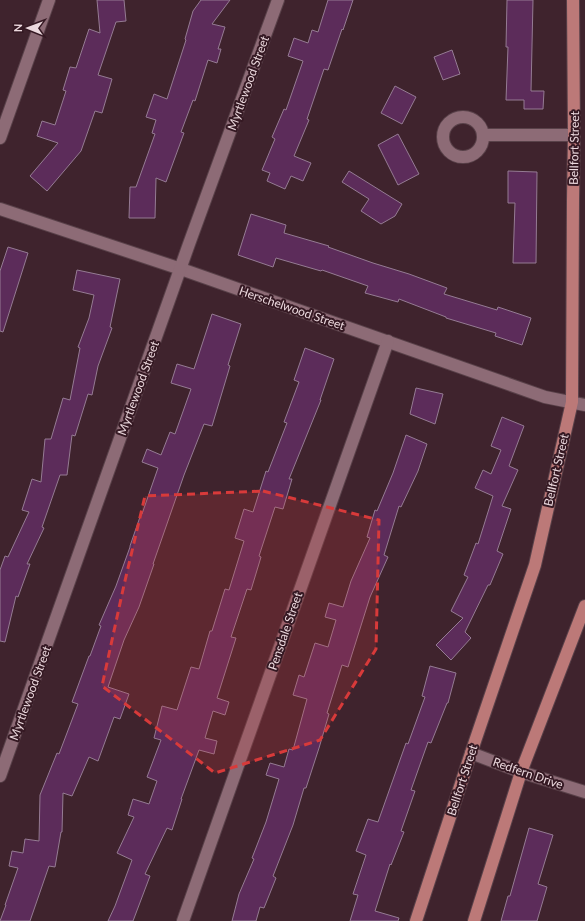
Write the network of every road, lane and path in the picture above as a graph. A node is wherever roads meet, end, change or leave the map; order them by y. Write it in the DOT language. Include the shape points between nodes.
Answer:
graph roads {
  1 [pos="49,0"];
  2 [pos="278,0"];
  3 [pos="573,0"];
  4 [pos="483,135"];
  5 [pos="574,135"];
  6 [pos="0,138"];
  7 [pos="0,209"];
  8 [pos="180,269"];
  9 [pos="388,342"];
  10 [pos="572,402"];
  11 [pos="585,405"];
  12 [pos="585,606"];
  13 [pos="471,752"];
  14 [pos="521,772"];
  15 [pos="0,776"];
  16 [pos="585,792"];
  17 [pos="182,921"];
  18 [pos="416,921"];
  19 [pos="474,921"];
  1 -- 6 [label="street"];
  2 -- 8 [label="street, Myrtlewood Street"];
  3 -- 5 [label="main road, Bellfort Street"];
  4 -- 5 [label="street"];
  5 -- 10 [label="main road, Bellfort Street"];
  7 -- 8 [label="street, Herschelwood Street"];
  8 -- 9 [label="street, Herschelwood Street"];
  8 -- 15 [label="street, Myrtlewood Street"];
  9 -- 10 [label="street, Herschelwood Street" via="545,397"];
  9 -- 17 [label="street, Pensdale Street"];
  10 -- 11 [label="street, Herschelwood Street"];
  10 -- 13 [label="main road, Bellfort Street" via="535,565"];
  12 -- 14 [label="main road"];
  13 -- 14 [label="street, Redfern Drive"];
  13 -- 18 [label="main road, Bellfort Street"];
  14 -- 16 [label="street, Redfern Drive"];
  14 -- 19 [label="main road"];
}
